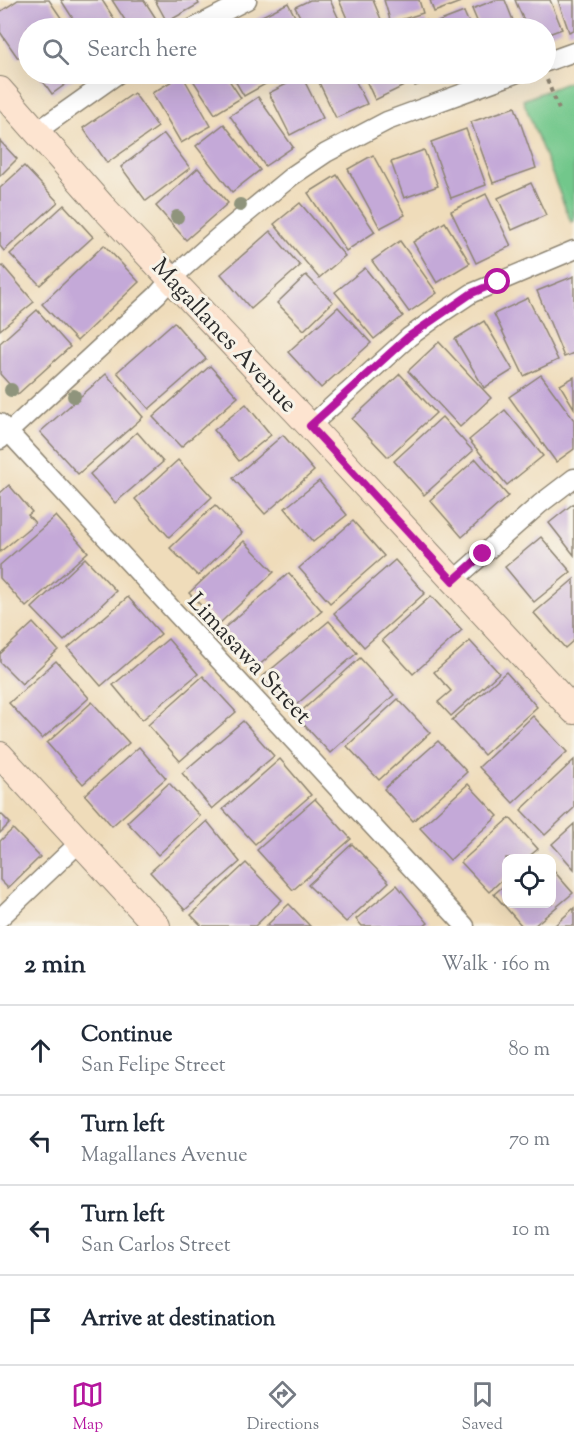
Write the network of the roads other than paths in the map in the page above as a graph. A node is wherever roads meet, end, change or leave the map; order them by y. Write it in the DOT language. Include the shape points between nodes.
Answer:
graph roads {
  1 [pos="247,0"];
  2 [pos="212,18"];
  3 [pos="574,52"];
  4 [pos="556,58"];
  5 [pos="104,84"];
  6 [pos="488,84"];
  7 [pos="0,90"];
  8 [pos="36,132"];
  9 [pos="574,250"];
  10 [pos="171,279"];
  11 [pos="310,426"];
  12 [pos="3,432"];
  13 [pos="574,478"];
  14 [pos="453,581"];
  15 [pos="574,711"];
  16 [pos="0,755"];
  17 [pos="80,842"];
  18 [pos="0,918"];
  19 [pos="157,926"];
  20 [pos="465,926"];
  1 -- 2 [label="street"];
  3 -- 4 [label="street"];
  5 -- 8 [label="street"];
  6 -- 10 [label="street" via="387,121 326,153 292,176"];
  7 -- 8 [label="street, Magallanes Avenue"];
  8 -- 10 [label="street, Magallanes Avenue"];
  9 -- 11 [label="street" via="472,293 408,337"];
  10 -- 11 [label="street, Magallanes Avenue"];
  10 -- 12 [label="street"];
  11 -- 14 [label="street, Magallanes Avenue"];
  12 -- 20 [label="street, Limasawa Street"];
  13 -- 14 [label="street"];
  14 -- 15 [label="street, Magallanes Avenue"];
  16 -- 17 [label="street"];
  17 -- 18 [label="street"];
  17 -- 19 [label="street"];
}
